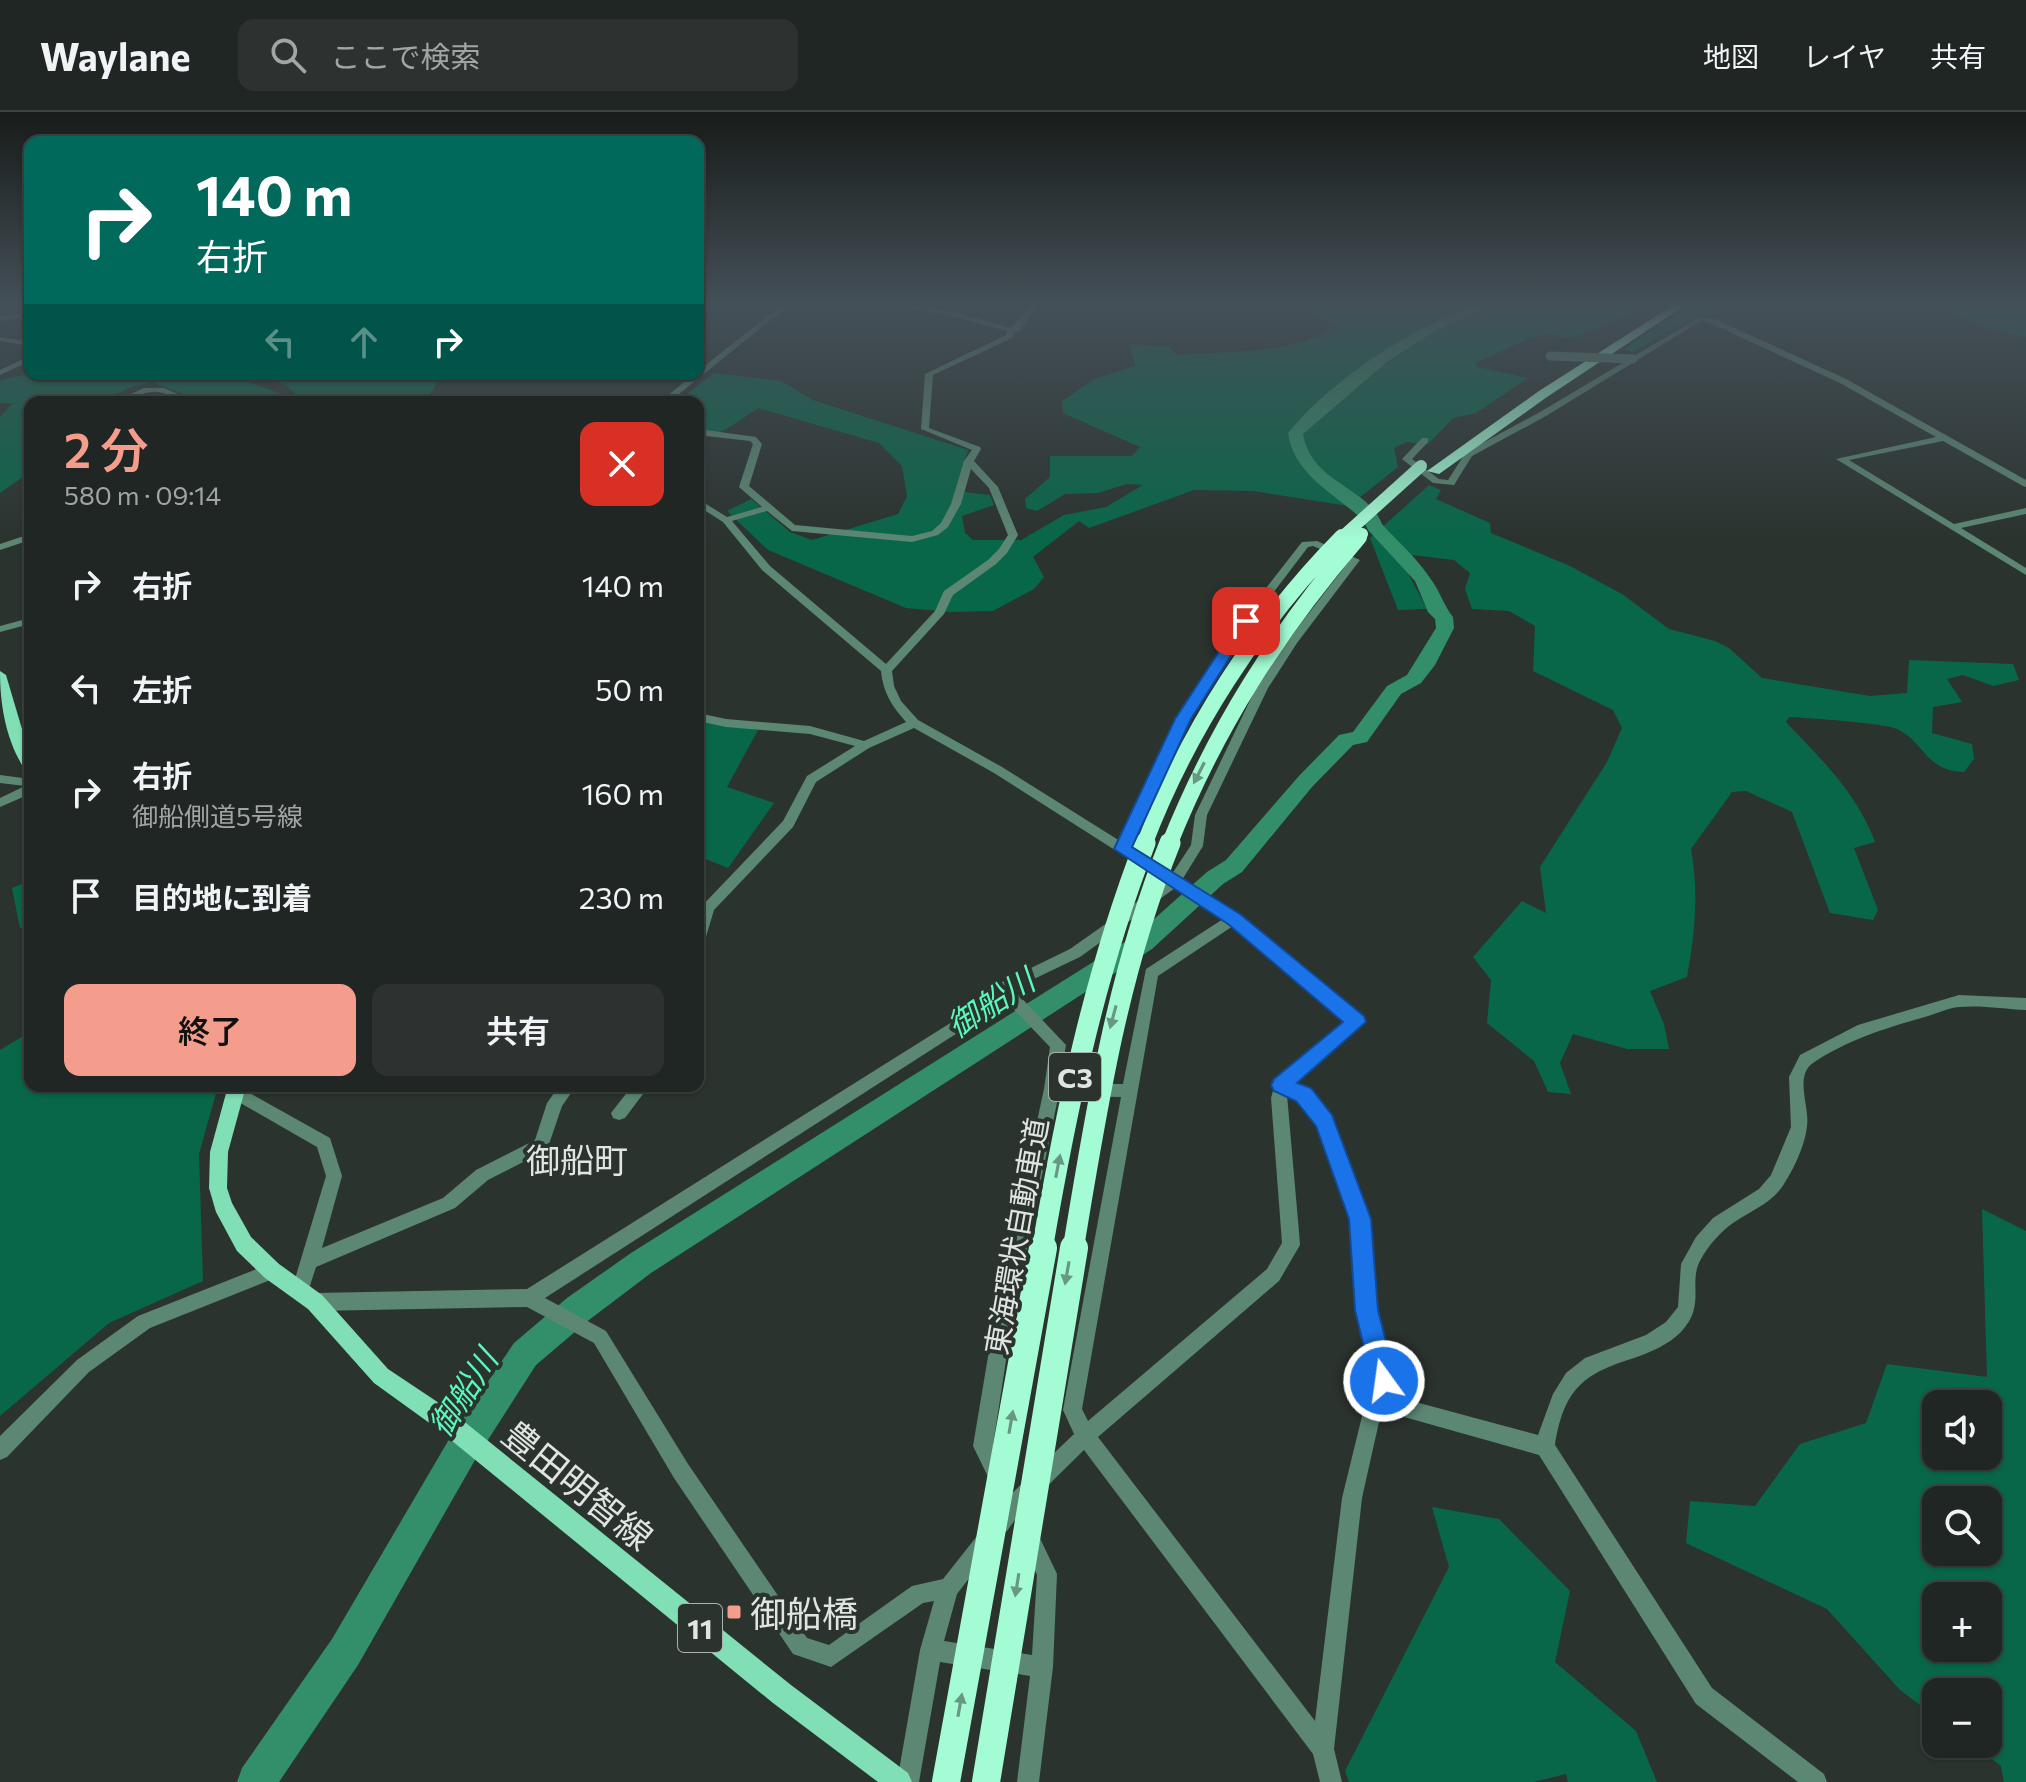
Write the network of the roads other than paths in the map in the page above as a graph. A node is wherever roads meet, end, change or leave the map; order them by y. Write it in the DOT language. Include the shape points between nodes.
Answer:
graph roads {
  1 [pos="928,384"];
  2 [pos="1538,384"];
  3 [pos="1559,384"];
  4 [pos="1590,384"];
  5 [pos="1848,384"];
  6 [pos="132,396"];
  7 [pos="175,396"];
  8 [pos="1485,418"];
  9 [pos="704,433"];
  10 [pos="1943,438"];
  11 [pos="1425,440"];
  12 [pos="1452,441"];
  13 [pos="969,461"];
  14 [pos="1427,468"];
  15 [pos="2026,484"];
  16 [pos="704,506"];
  17 [pos="768,508"];
  18 [pos="2026,511"];
  19 [pos="726,520"];
  20 [pos="1953,527"];
  21 [pos="24,539"];
  22 [pos="0,547"];
  23 [pos="2026,572"];
  24 [pos="1246,621"];
  25 [pos="24,623"];
  26 [pos="0,629"];
  27 [pos="1293,641"];
  28 [pos="886,670"];
  29 [pos="0,675"];
  30 [pos="704,718"];
  31 [pos="1183,719"];
  32 [pos="914,723"];
  33 [pos="865,745"];
  34 [pos="1234,747"];
  35 [pos="24,757"];
  36 [pos="0,779"];
  37 [pos="24,782"];
  38 [pos="24,792"];
  39 [pos="0,803"];
  40 [pos="1122,849"];
  41 [pos="1175,884"];
  42 [pos="704,914"];
  43 [pos="1234,919"];
  44 [pos="1006,991"];
  45 [pos="2026,1004"];
  46 [pos="1281,1085"];
  47 [pos="1052,1089"];
  48 [pos="1128,1091"];
  49 [pos="235,1092"];
  50 [pos="241,1092"];
  51 [pos="563,1092"];
  52 [pos="636,1092"];
  53 [pos="619,1113"];
  54 [pos="312,1260"];
  55 [pos="272,1271"];
  56 [pos="307,1297"];
  57 [pos="529,1298"];
  58 [pos="1004,1315"];
  59 [pos="1085,1332"];
  60 [pos="1390,1404"];
  61 [pos="1085,1436"];
  62 [pos="1545,1447"];
  63 [pos="0,1450"];
  64 [pos="1013,1506"];
  65 [pos="948,1589"];
  66 [pos="931,1650"];
  67 [pos="1042,1667"];
  68 [pos="1323,1749"];
  69 [pos="899,1782"];
  70 [pos="908,1782"];
  71 [pos="946,1782"];
  72 [pos="986,1782"];
  73 [pos="1028,1782"];
  74 [pos="1331,1782"];
  75 [pos="1816,1782"];
  1 -- 13 [label="street" via="925,429 977,449"];
  2 -- 8 [label="highway"];
  3 -- 14 [label="highway, 東海環状自動車道 / C3"];
  4 -- 11 [label="street" via="1469,454 1451,483 1436,481 1407,459"];
  5 -- 10 [label="street"];
  6 -- 7 [label="street" via="147,390"];
  9 -- 17 [label="street" via="758,444 744,487"];
  10 -- 15 [label="street"];
  10 -- 20 [label="street" via="1841,459"];
  12 -- 14 [label="highway, 東海環状自動車道 / C3"];
  13 -- 17 [label="street" via="945,525 912,539 792,528"];
  13 -- 28 [label="street" via="993,487 1013,535 992,562 948,593 940,612"];
  71 -- 14 [label="highway, 東海環状自動車道 / C3, one-way, bridge" via="1076,1070 1122,902 1172,783 1213,704 1257,637 1348,528"];
  14 -- 72 [label="highway, 東海環状自動車道 / C3, one-way, bridge" via="1345,552 1273,642 1193,784 1156,871 1110,1028"];
  16 -- 19 [label="street"];
  17 -- 19 [label="street"];
  18 -- 20 [label="street"];
  19 -- 28 [label="street" via="766,568"];
  20 -- 23 [label="street"];
  21 -- 22 [label="street"];
  24 -- 27 [label="street"];
  24 -- 27 [label="street" via="1305,544 1355,560"];
  24 -- 31 [label="street"];
  25 -- 26 [label="street"];
  27 -- 34 [label="street" via="1262,688"];
  28 -- 32 [label="street" via="896,703"];
  29 -- 35 [label="main road"];
  30 -- 33 [label="street" via="810,730"];
  31 -- 34 [label="street"];
  31 -- 40 [label="street"];
  32 -- 33 [label="street"];
  32 -- 40 [label="street"];
  33 -- 42 [label="street" via="811,779 788,824"];
  34 -- 41 [label="street" via="1201,815 1197,846"];
  36 -- 37 [label="street"];
  38 -- 39 [label="street"];
  40 -- 41 [label="street"];
  41 -- 43 [label="street"];
  41 -- 44 [label="street" via="1075,953"];
  43 -- 46 [label="street" via="1357,1022"];
  43 -- 48 [label="street" via="1151,973"];
  44 -- 47 [label="street" via="1058,1045"];
  44 -- 57 [label="street"];
  45 -- 62 [label="street" via="1959,1001 1863,1029 1798,1066 1799,1132 1773,1185 1724,1217 1705,1239 1690,1262 1689,1301 1677,1323 1646,1347 1590,1364 1577,1376 1556,1405"];
  46 -- 60 [label="street" via="1303,1094 1325,1121 1360,1219 1366,1310"];
  46 -- 61 [label="street" via="1291,1232 1284,1259 1273,1275"];
  47 -- 48 [label="street"];
  47 -- 58 [label="street"];
  48 -- 59 [label="street"];
  49 -- 55 [label="main road, 豊田明智線 / 11" via="219,1152 218,1188 237,1233"];
  50 -- 54 [label="street" via="324,1143 334,1176"];
  51 -- 54 [label="street" via="541,1145 482,1175 449,1203"];
  52 -- 53 [label="street"];
  54 -- 56 [label="street"];
  55 -- 56 [label="main road, 豊田明智線 / 11"];
  55 -- 63 [label="street" via="144,1322 83,1366"];
  56 -- 57 [label="street"];
  56 -- 69 [label="main road, 豊田明智線 / 11" via="381,1376 443,1419 782,1694"];
  57 -- 65 [label="street" via="600,1337 681,1471 800,1647 831,1656 919,1593"];
  58 -- 59 [label="street"];
  58 -- 64 [label="street" via="983,1446"];
  59 -- 61 [label="street" via="1072,1410"];
  60 -- 62 [label="street"];
  60 -- 68 [label="street" via="1374,1404 1352,1498"];
  61 -- 64 [label="street"];
  61 -- 68 [label="street"];
  62 -- 75 [label="street" via="1704,1696"];
  64 -- 65 [label="street"];
  64 -- 67 [label="street" via="1047,1574"];
  65 -- 66 [label="street"];
  66 -- 67 [label="street"];
  66 -- 70 [label="street"];
  67 -- 73 [label="street"];
  68 -- 74 [label="street"];
}
